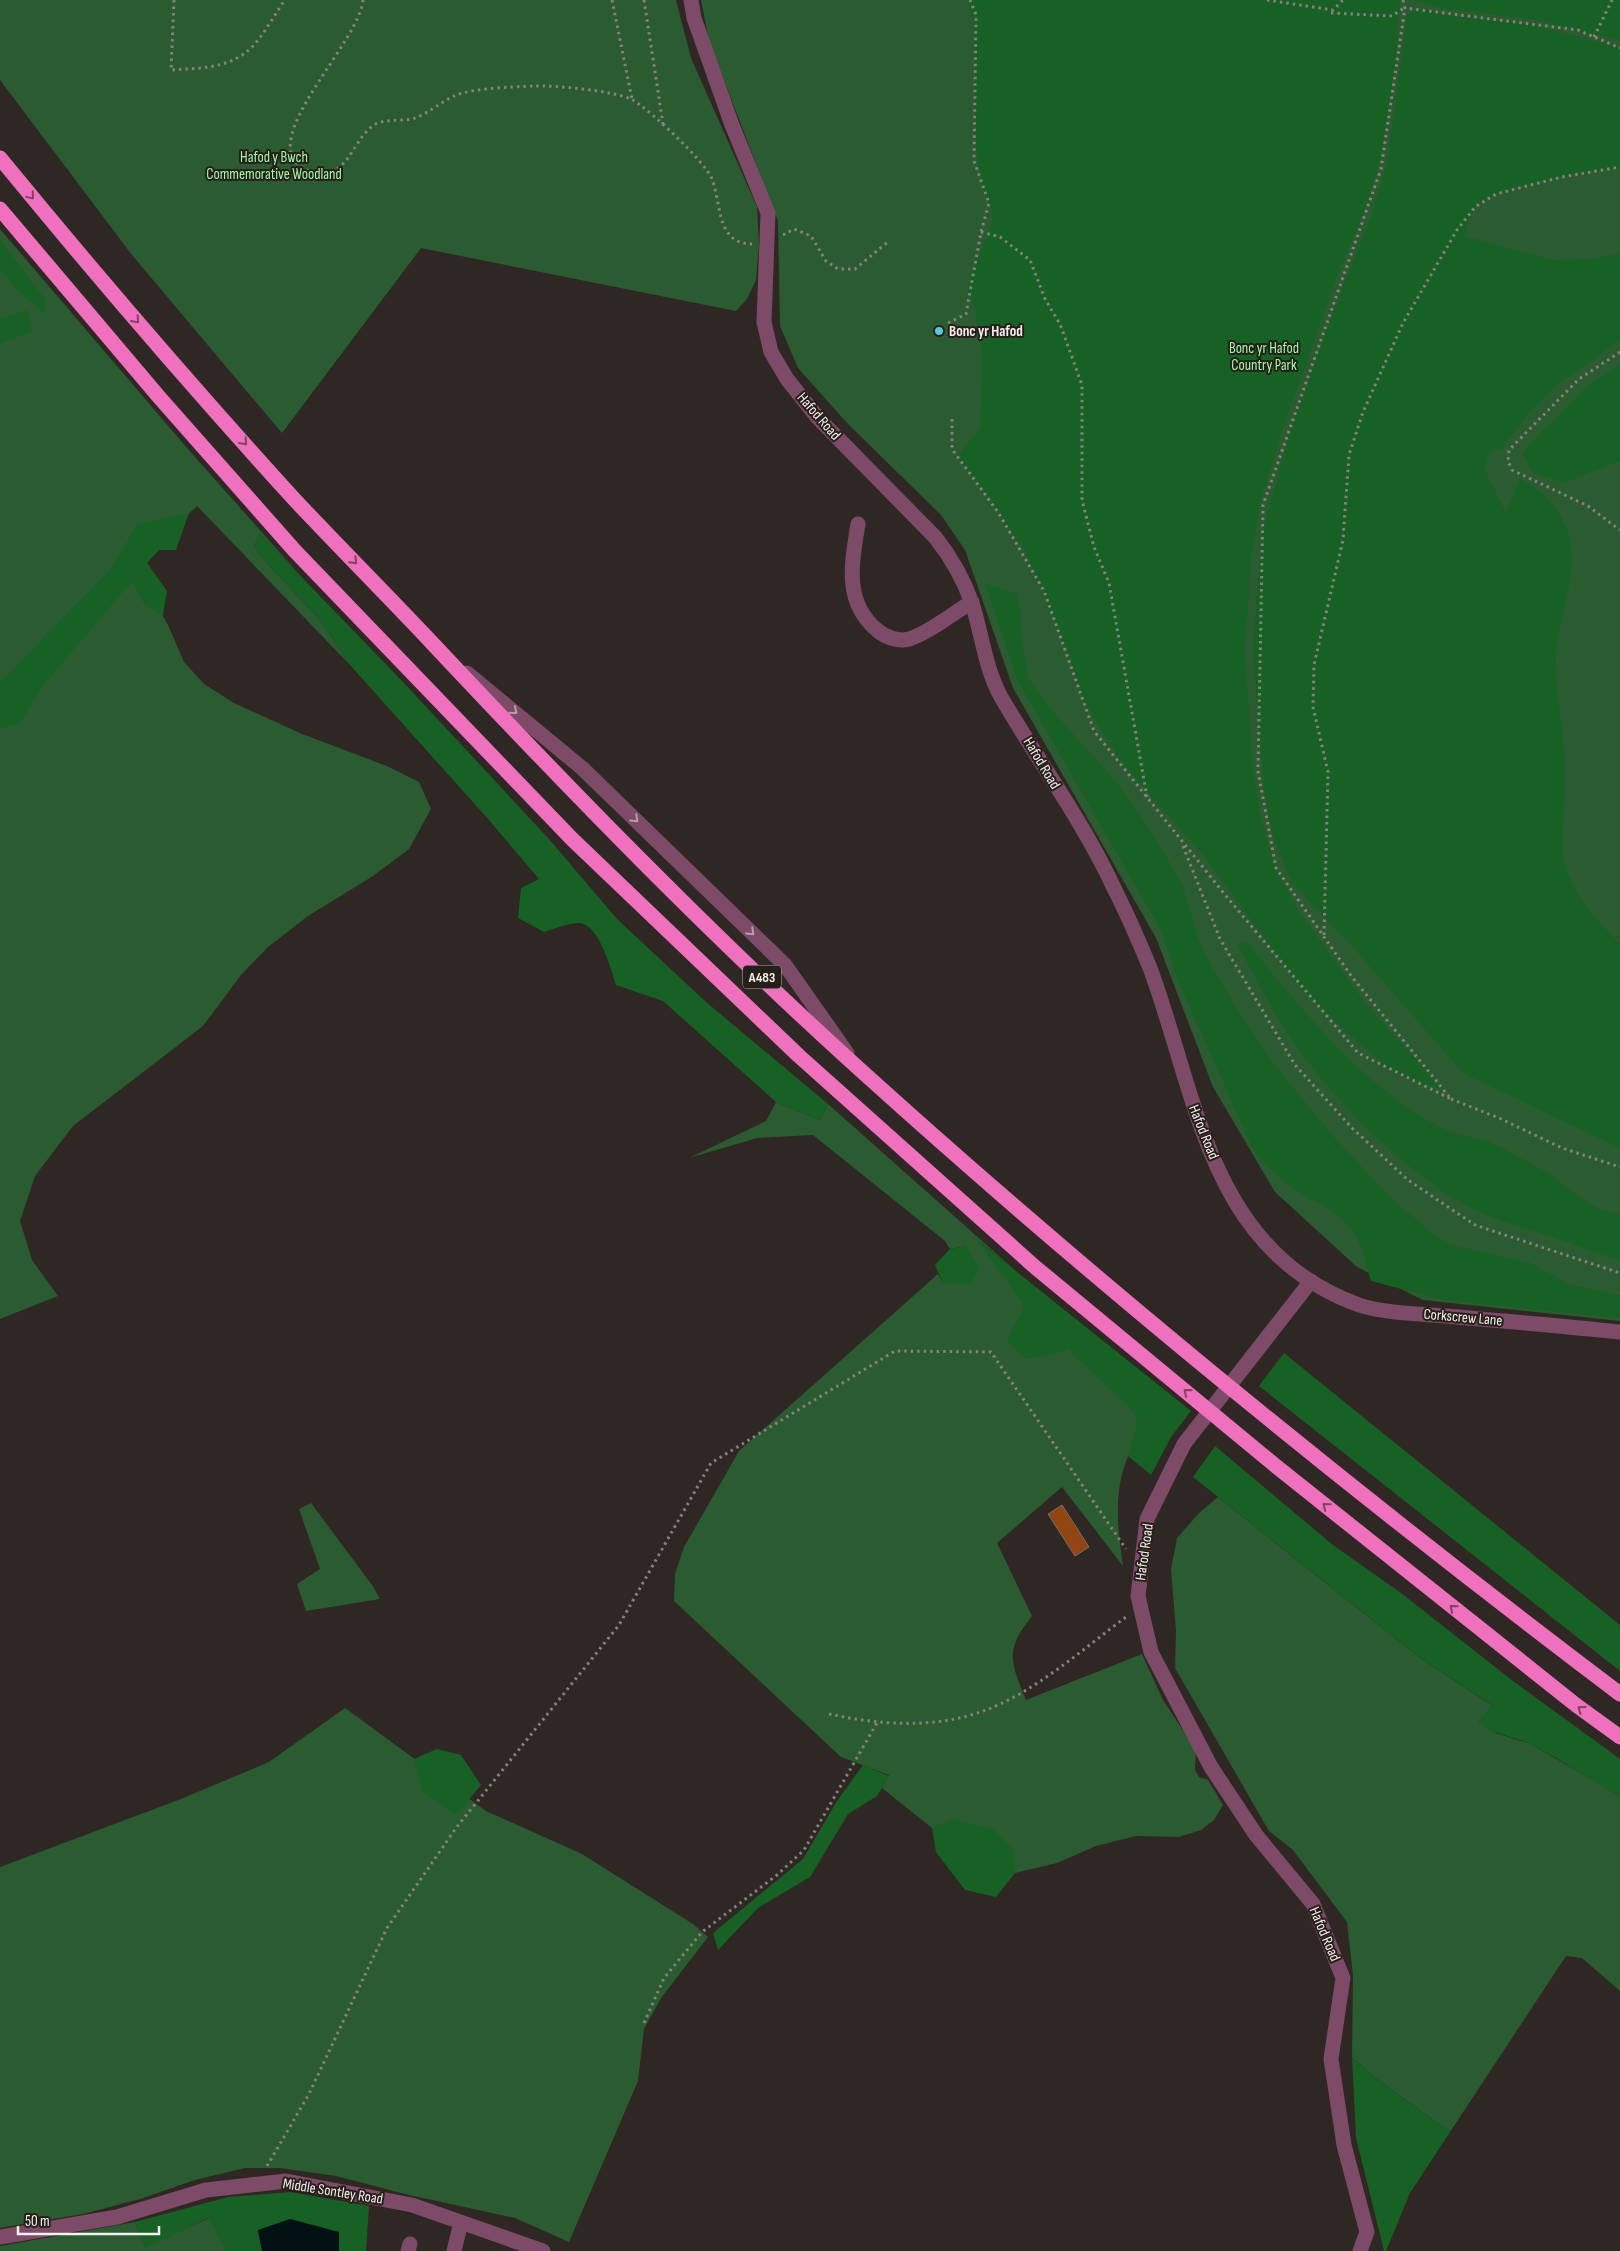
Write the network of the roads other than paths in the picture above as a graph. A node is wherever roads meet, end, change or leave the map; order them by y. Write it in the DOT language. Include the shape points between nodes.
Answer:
graph roads {
  1 [pos="691,0"];
  2 [pos="0,158"];
  3 [pos="0,209"];
  4 [pos="858,524"];
  5 [pos="972,602"];
  6 [pos="436,647"];
  7 [pos="855,1065"];
  8 [pos="1311,1281"];
  9 [pos="1620,1332"];
  10 [pos="1620,1694"];
  11 [pos="1620,1737"];
  12 [pos="460,2222"];
  13 [pos="0,2237"];
  14 [pos="454,2251"];
  15 [pos="543,2251"];
  16 [pos="1360,2251"];
  1 -- 5 [label="street, Hafod Road" via="694,18 732,125 768,213 764,322 771,352 787,379 818,418 952,558"];
  2 -- 6 [label="highway, A483, one-way" via="187,379 296,501"];
  11 -- 3 [label="highway, A483, one-way" via="1247,1442 1035,1267 799,1056 572,839 295,551 159,398"];
  4 -- 5 [label="street" via="851,576 855,600 869,624 884,636 908,639"];
  5 -- 8 [label="street, Hafod Road" via="988,666 1000,694 1113,885 1150,968 1198,1123 1221,1175 1246,1222 1276,1254"];
  6 -- 7 [label="highway, A483" via="510,728 664,885"];
  6 -- 7 [label="street, one-way" via="582,768 785,965"];
  7 -- 10 [label="highway, A483" via="1196,1359 1496,1600"];
  8 -- 9 [label="street, Corkscrew Lane" via="1360,1305"];
  8 -- 16 [label="street, Hafod Road" via="1184,1444 1147,1519 1138,1596 1151,1652 1211,1767 1256,1835 1313,1904 1343,1978 1332,2059 1344,2145 1367,2232"];
  12 -- 13 [label="street, Middle Sontley Road" via="412,2205 286,2180 206,2190 117,2217"];
  12 -- 14 [label="street"];
  12 -- 15 [label="street, Middle Sontley Road"];
}
